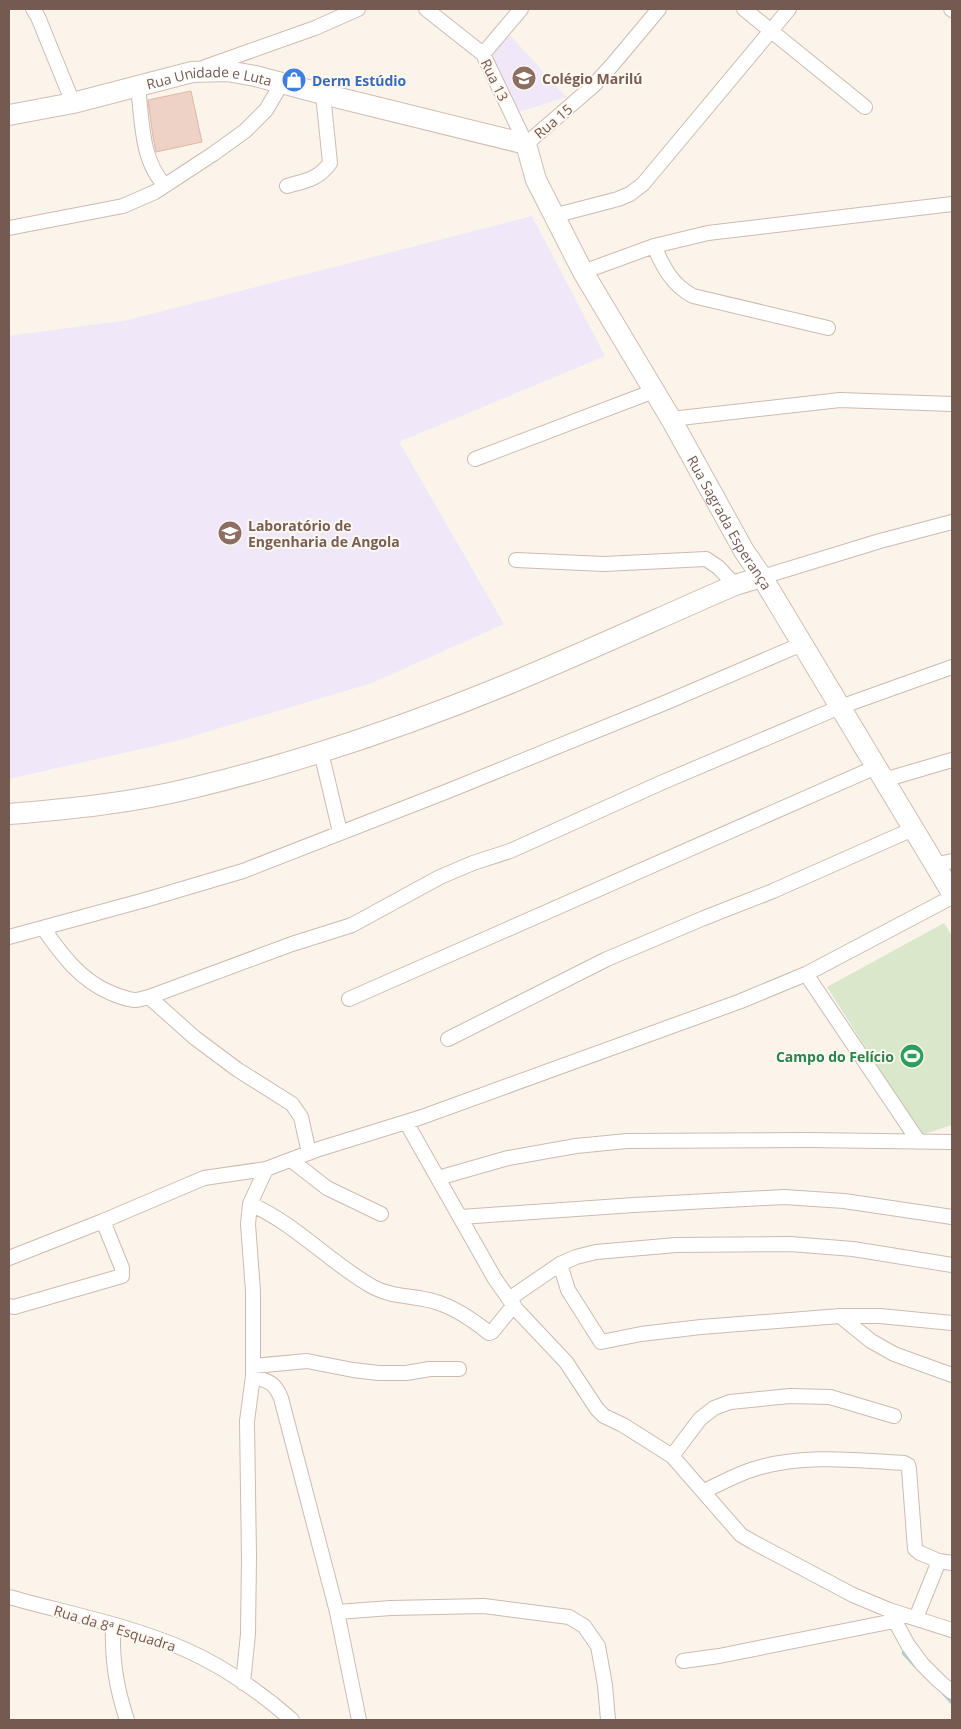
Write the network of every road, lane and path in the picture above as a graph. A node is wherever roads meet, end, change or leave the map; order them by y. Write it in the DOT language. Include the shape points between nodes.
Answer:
graph roads {
  1 [pos="33,9"];
  2 [pos="358,9"];
  3 [pos="426,9"];
  4 [pos="521,9"];
  5 [pos="659,9"];
  6 [pos="744,9"];
  7 [pos="789,9"];
  8 [pos="772,30"];
  9 [pos="482,54"];
  10 [pos="192,72"];
  11 [pos="282,83"];
  12 [pos="138,87"];
  13 [pos="323,94"];
  14 [pos="74,103"];
  15 [pos="865,107"];
  16 [pos="9,115"];
  17 [pos="526,144"];
  18 [pos="166,185"];
  19 [pos="287,186"];
  20 [pos="952,204"];
  21 [pos="553,216"];
  22 [pos="9,228"];
  23 [pos="654,246"];
  24 [pos="583,272"];
  25 [pos="828,328"];
  26 [pos="654,391"];
  27 [pos="952,404"];
  28 [pos="671,419"];
  29 [pos="475,460"];
  30 [pos="952,522"];
  31 [pos="516,560"];
  32 [pos="762,577"];
  33 [pos="735,584"];
  34 [pos="802,644"];
  35 [pos="952,667"];
  36 [pos="840,707"];
  37 [pos="321,752"];
  38 [pos="952,760"];
  39 [pos="880,773"];
  40 [pos="9,814"];
  41 [pos="913,829"];
  42 [pos="340,832"];
  43 [pos="944,863"];
  44 [pos="952,895"];
  45 [pos="43,928"];
  46 [pos="9,937"];
  47 [pos="806,974"];
  48 [pos="149,997"];
  49 [pos="349,999"];
  50 [pos="448,1039"];
  51 [pos="406,1122"];
  52 [pos="918,1142"];
  53 [pos="952,1142"];
  54 [pos="310,1153"];
  55 [pos="291,1160"];
  56 [pos="266,1169"];
  57 [pos="438,1178"];
  58 [pos="250,1204"];
  59 [pos="381,1214"];
  60 [pos="460,1217"];
  61 [pos="952,1217"];
  62 [pos="103,1221"];
  63 [pos="9,1258"];
  64 [pos="560,1264"];
  65 [pos="952,1265"];
  66 [pos="511,1302"];
  67 [pos="9,1306"];
  68 [pos="840,1316"];
  69 [pos="952,1323"];
  70 [pos="459,1369"];
  71 [pos="253,1371"];
  72 [pos="952,1375"];
  73 [pos="894,1416"];
  74 [pos="672,1456"];
  75 [pos="704,1491"];
  76 [pos="946,1562"];
  77 [pos="9,1598"];
  78 [pos="338,1612"];
  79 [pos="891,1615"];
  80 [pos="916,1618"];
  81 [pos="113,1625"];
  82 [pos="952,1630"];
  83 [pos="683,1661"];
  84 [pos="243,1683"];
  85 [pos="952,1692"];
  86 [pos="280,1715"];
  87 [pos="127,1720"];
  88 [pos="292,1720"];
  89 [pos="359,1720"];
  90 [pos="608,1720"];
  1 -- 14 [label="street"];
  2 -- 10 [label="street"];
  3 -- 9 [label="street, Rua 13"];
  4 -- 9 [label="street"];
  5 -- 17 [label="street, Rua 15" via="593,86"];
  6 -- 8 [label="street"];
  7 -- 8 [label="street"];
  8 -- 15 [label="street"];
  8 -- 21 [label="street" via="643,184 618,199"];
  9 -- 17 [label="street, Rua 13"];
  10 -- 11 [label="street, Rua Unidade e Luta" via="227,71"];
  10 -- 12 [label="street, Rua Unidade e Luta"];
  11 -- 13 [label="street, Rua Unidade e Luta"];
  11 -- 18 [label="street" via="266,110 245,131"];
  12 -- 14 [label="street, Rua Unidade e Luta"];
  12 -- 18 [label="street" via="148,156 153,170"];
  13 -- 17 [label="street, Rua Unidade e Luta"];
  13 -- 19 [label="street" via="330,163 317,177"];
  14 -- 16 [label="street, Rua Unidade e Luta"];
  17 -- 21 [label="street, Rua Sagrada Esperança" via="536,180"];
  18 -- 22 [label="street" via="122,206"];
  20 -- 23 [label="street" via="708,233"];
  21 -- 24 [label="street, Rua Sagrada Esperança"];
  23 -- 24 [label="street"];
  23 -- 25 [label="street" via="664,269 680,290 692,296"];
  24 -- 26 [label="street, Rua Sagrada Esperança"];
  26 -- 28 [label="street, Rua Sagrada Esperança"];
  26 -- 29 [label="street"];
  27 -- 28 [label="street" via="840,400"];
  28 -- 32 [label="street, Rua Sagrada Esperança" via="744,551"];
  30 -- 32 [label="street"];
  31 -- 33 [label="street" via="604,564 706,559"];
  32 -- 33 [label="street"];
  32 -- 34 [label="street, Rua Sagrada Esperança"];
  33 -- 37 [label="street" via="513,682"];
  34 -- 36 [label="street, Rua Sagrada Esperança"];
  34 -- 42 [label="street" via="667,702"];
  35 -- 36 [label="street"];
  36 -- 39 [label="street, Rua Sagrada Esperança"];
  36 -- 48 [label="street" via="510,851 457,870 352,925"];
  37 -- 40 [label="street" via="191,789 104,804"];
  37 -- 42 [label="street"];
  38 -- 39 [label="street"];
  39 -- 41 [label="street, Rua Sagrada Esperança"];
  39 -- 49 [label="street"];
  41 -- 43 [label="street, Rua Sagrada Esperança"];
  41 -- 50 [label="street" via="607,959"];
  42 -- 45 [label="street" via="243,871"];
  43 -- 44 [label="street, Rua Sagrada Esperança"];
  44 -- 47 [label="street"];
  45 -- 46 [label="street"];
  45 -- 48 [label="street" via="78,971 101,989 133,1000"];
  47 -- 51 [label="street" via="731,1005"];
  47 -- 52 [label="street"];
  48 -- 54 [label="street" via="195,1038 292,1104 301,1117"];
  51 -- 54 [label="street"];
  51 -- 57 [label="street"];
  52 -- 53 [label="street"];
  52 -- 57 [label="street" via="627,1142 576,1146 508,1158"];
  54 -- 55 [label="street"];
  55 -- 56 [label="street"];
  55 -- 59 [label="street" via="327,1188"];
  56 -- 58 [label="street"];
  56 -- 62 [label="street" via="204,1178"];
  57 -- 60 [label="street"];
  58 -- 66 [label="street" via="277,1218 373,1287 386,1294 436,1302 489,1333"];
  58 -- 71 [label="street"];
  60 -- 61 [label="street" via="784,1197 844,1201"];
  60 -- 66 [label="street"];
  62 -- 63 [label="street"];
  62 -- 67 [label="street" via="122,1268 122,1276"];
  64 -- 65 [label="street" via="596,1252 729,1243 852,1249"];
  64 -- 66 [label="street"];
  64 -- 68 [label="street" via="568,1290 601,1342 701,1327"];
  66 -- 74 [label="street" via="566,1362 604,1416"];
  68 -- 69 [label="street"];
  68 -- 72 [label="street" via="871,1341 894,1354"];
  70 -- 71 [label="street" via="379,1374 307,1361"];
  71 -- 78 [label="street" via="276,1387 281,1398"];
  71 -- 84 [label="street" via="247,1421 249,1576"];
  73 -- 74 [label="street" via="830,1397 790,1396 730,1402 714,1408 700,1419"];
  74 -- 75 [label="street"];
  75 -- 76 [label="street" via="750,1470 794,1461 821,1458 904,1463 909,1469 916,1549"];
  75 -- 79 [label="street" via="742,1535"];
  76 -- 80 [label="street"];
  77 -- 81 [label="street, Rua da 8ª Esquadra"];
  78 -- 89 [label="street"];
  78 -- 90 [label="street" via="484,1606 569,1617 584,1626 598,1646"];
  79 -- 80 [label="street"];
  79 -- 83 [label="street" via="825,1634"];
  79 -- 85 [label="street" via="922,1664"];
  80 -- 82 [label="street"];
  81 -- 84 [label="street, Rua da 8ª Esquadra" via="185,1650"];
  81 -- 87 [label="street" via="112,1654"];
  84 -- 86 [label="street, Rua da 8ª Esquadra"];
  86 -- 88 [label="street, Rua da 8ª Esquadra"];
}
